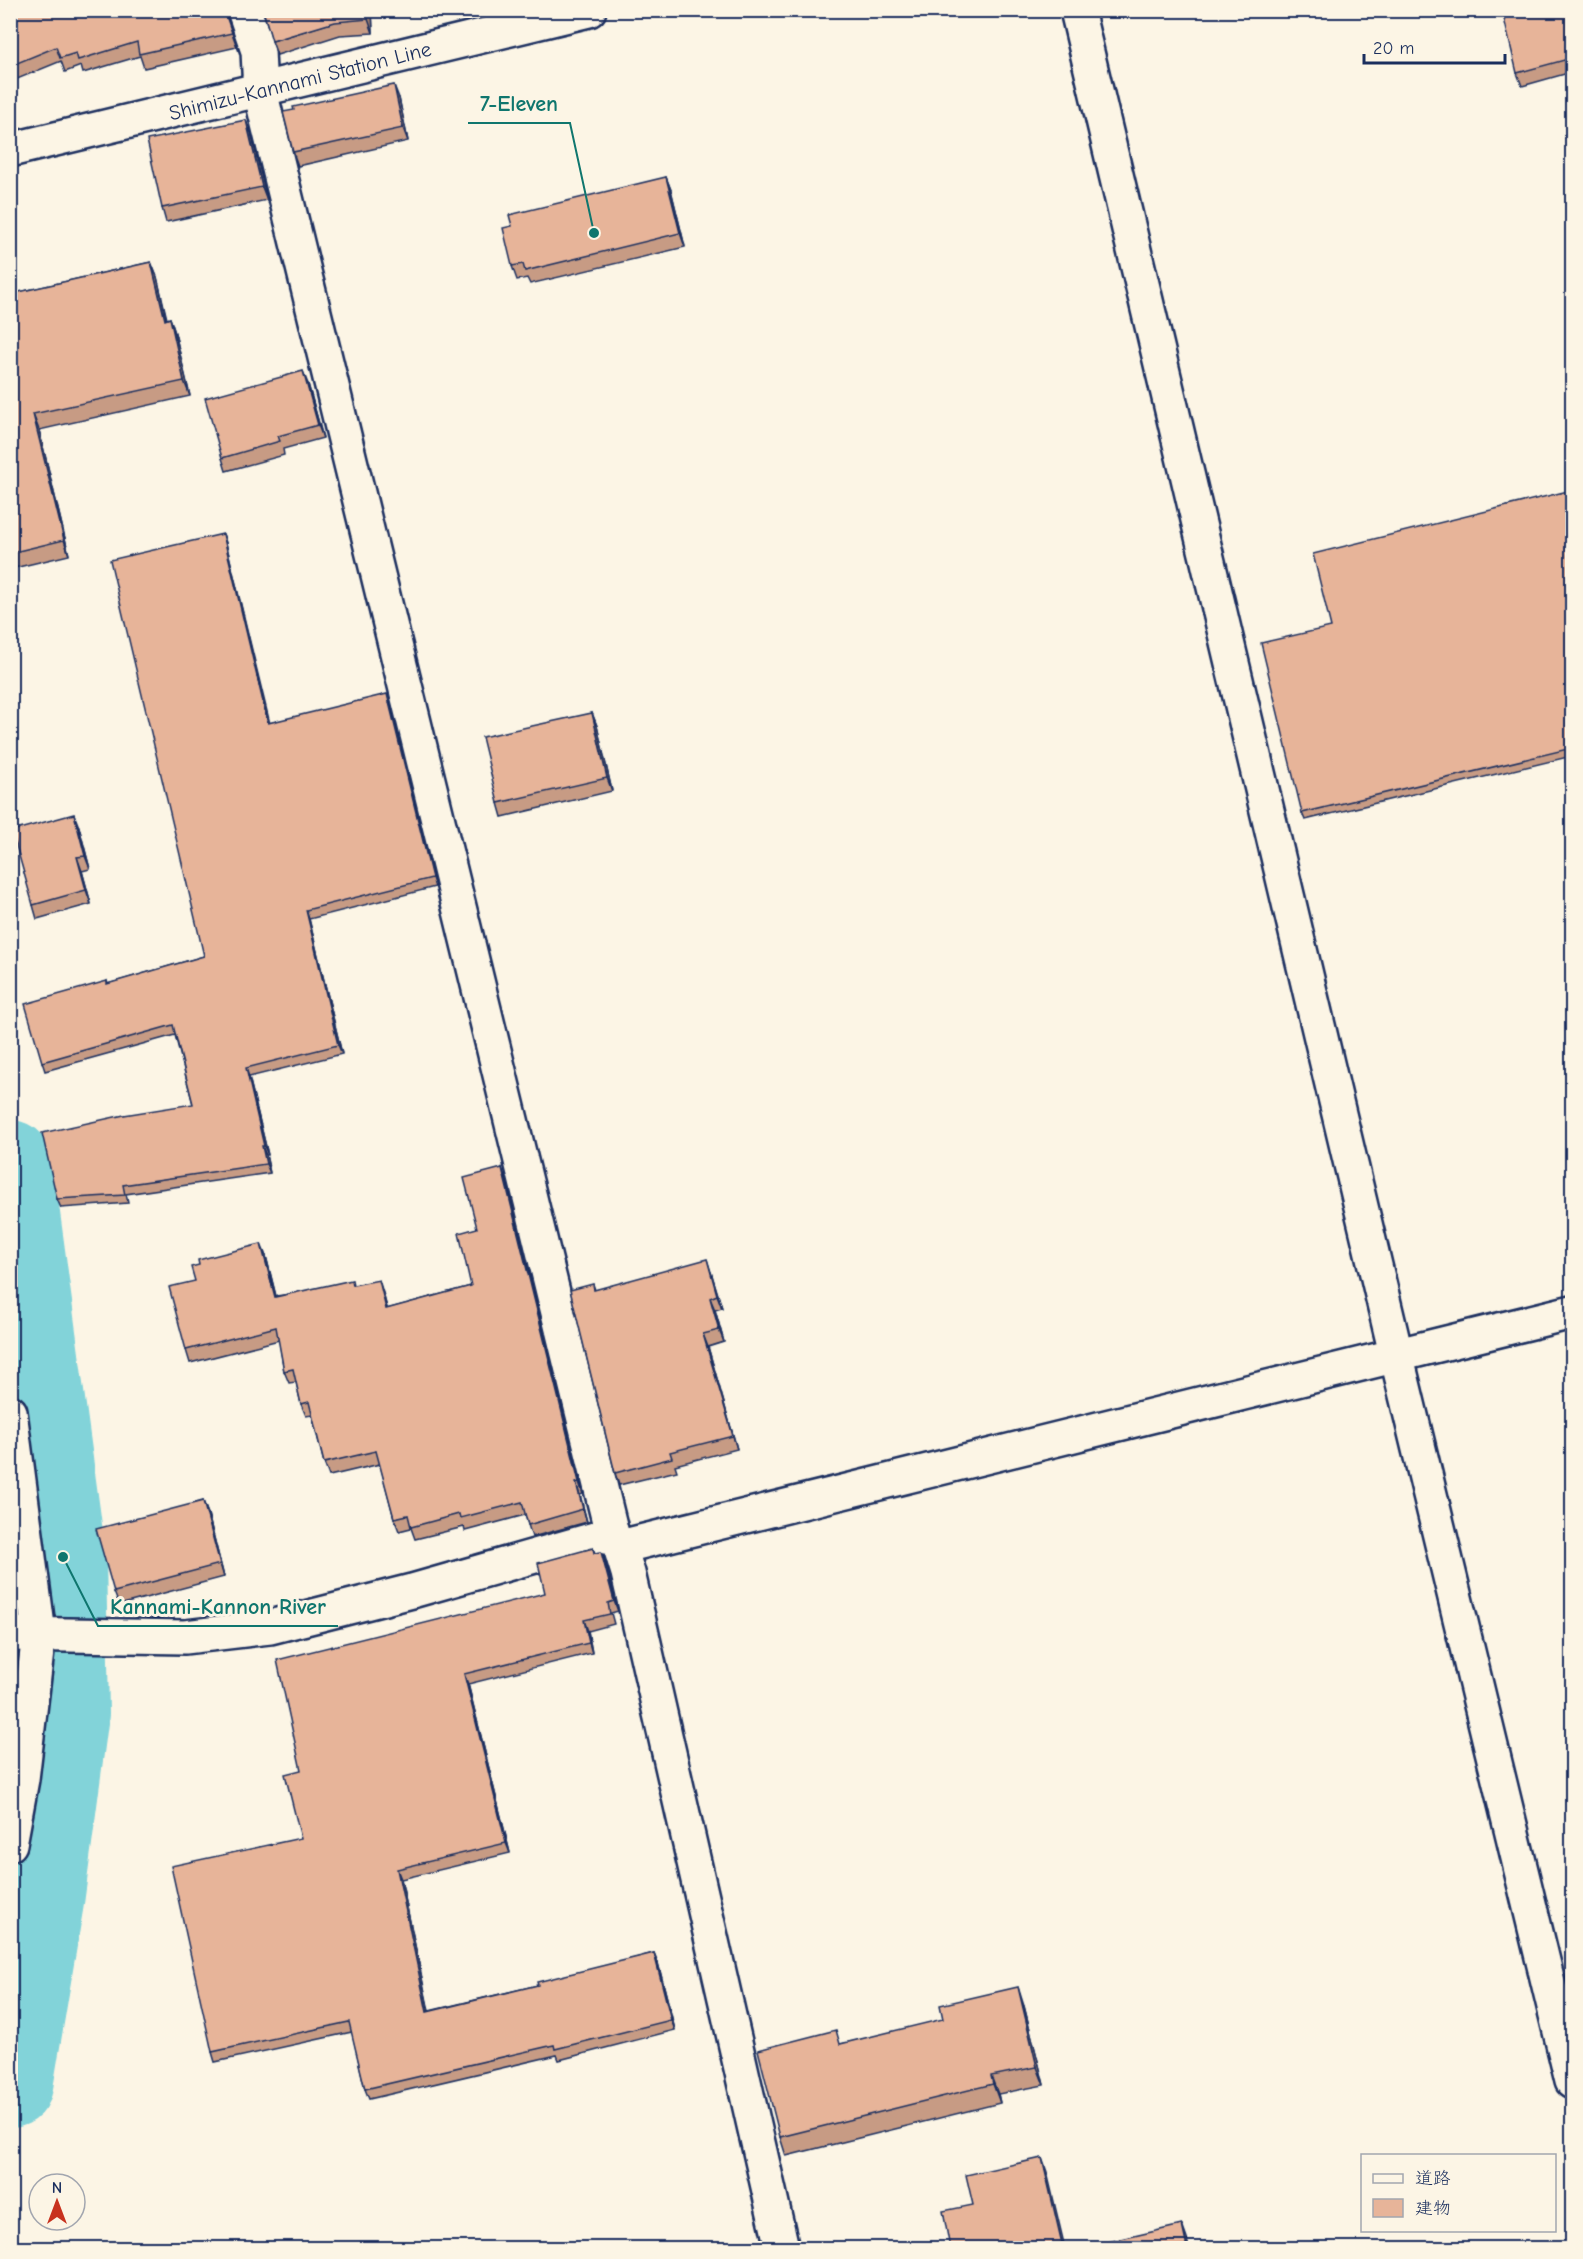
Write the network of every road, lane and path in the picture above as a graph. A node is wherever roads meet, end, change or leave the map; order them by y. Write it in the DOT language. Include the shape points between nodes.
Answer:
graph roads {
  1 [pos="244,10"];
  2 [pos="590,10"];
  3 [pos="1077,10"];
  4 [pos="260,91"];
  5 [pos="10,150"];
  6 [pos="1572,1312"];
  7 [pos="1396,1354"];
  8 [pos="10,1412"];
  9 [pos="616,1541"];
  10 [pos="25,1634"];
  11 [pos="10,1844"];
  12 [pos="1572,2081"];
  13 [pos="782,2248"];
  1 -- 4 [label="street" via="258,51"];
  2 -- 4 [label="street, Shimizu-Kannami Station Line"];
  3 -- 7 [label="street"];
  4 -- 5 [label="street, Shimizu-Kannami Station Line"];
  4 -- 9 [label="street"];
  6 -- 7 [label="street"];
  7 -- 9 [label="street"];
  7 -- 12 [label="street"];
  8 -- 10 [label="street"];
  9 -- 10 [label="street" via="270,1627 185,1637"];
  9 -- 13 [label="street" via="628,1573"];
  10 -- 11 [label="street" via="22,1779"];
}
